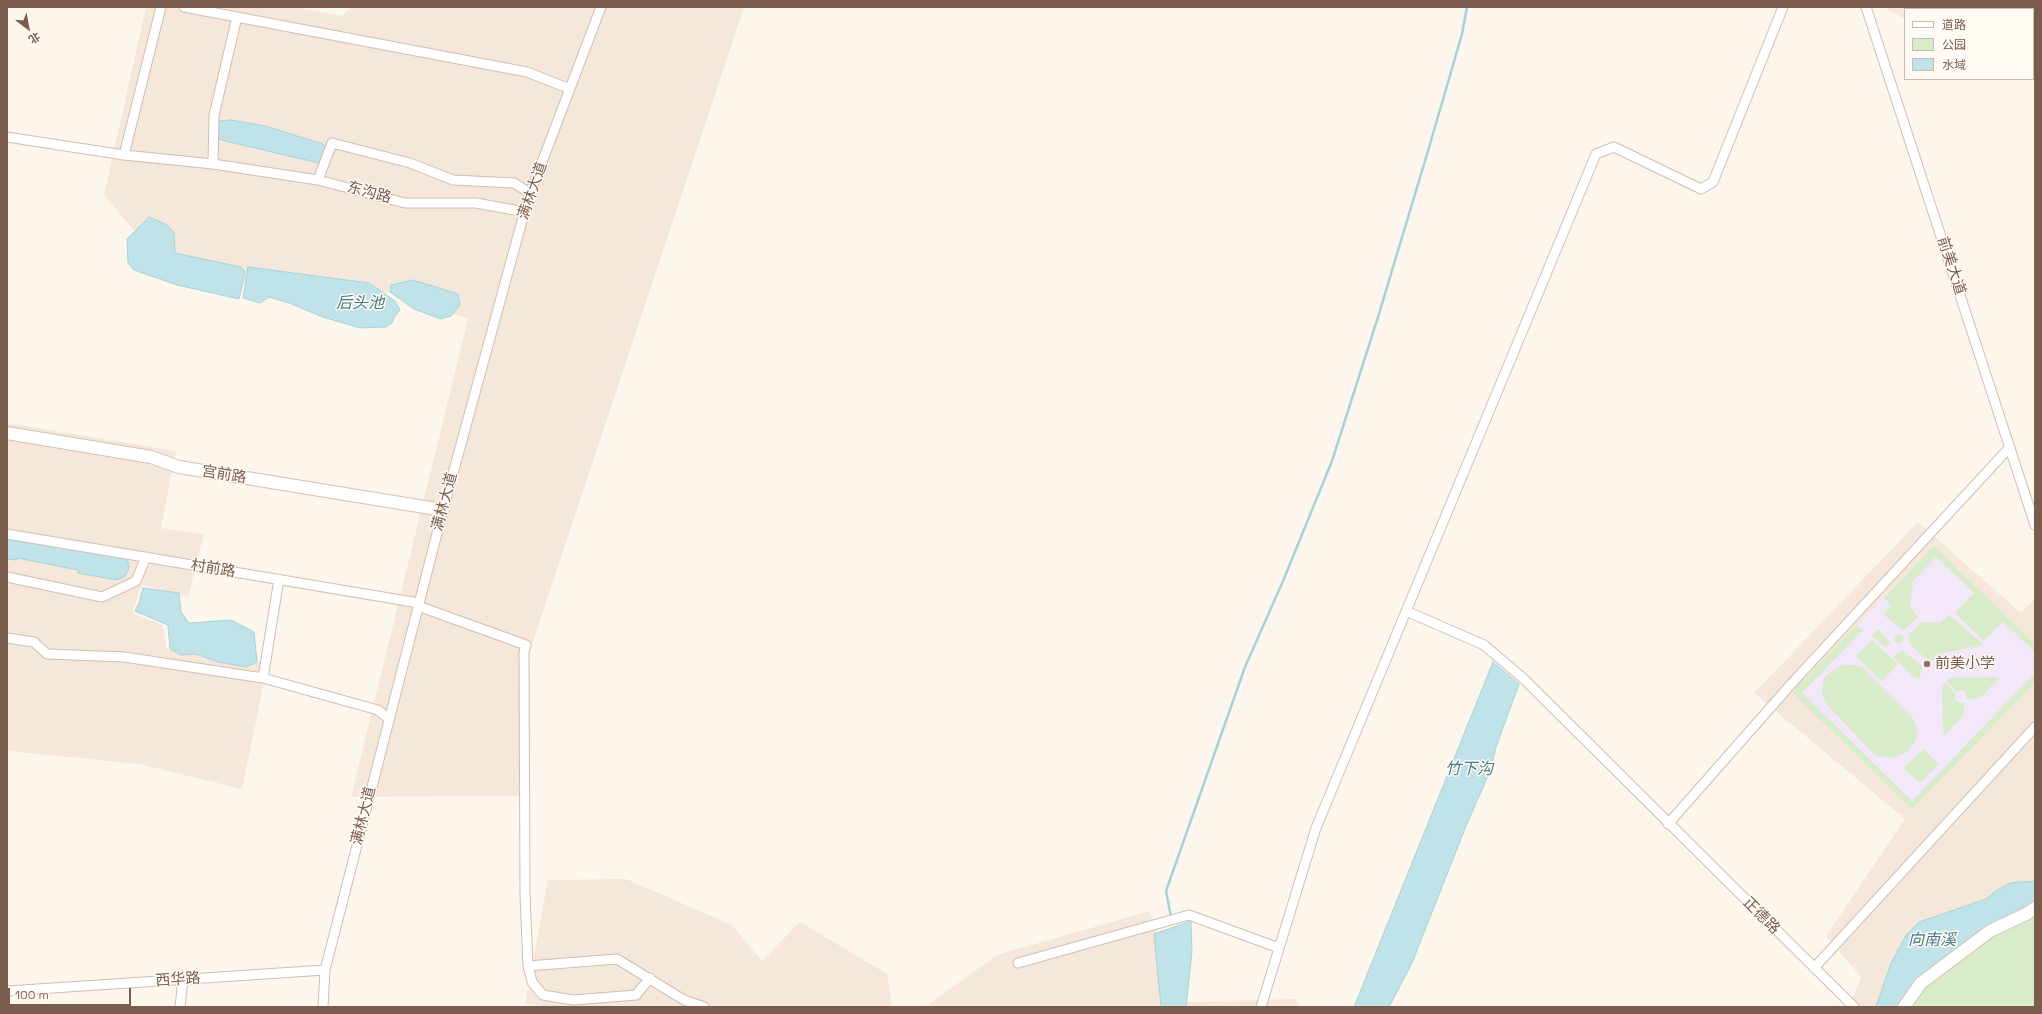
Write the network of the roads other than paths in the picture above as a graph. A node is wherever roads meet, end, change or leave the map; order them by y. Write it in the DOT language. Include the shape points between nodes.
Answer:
graph roads {
  1 [pos="161,7"];
  2 [pos="184,7"];
  3 [pos="601,7"];
  4 [pos="1783,7"];
  5 [pos="1866,7"];
  6 [pos="237,17"];
  7 [pos="570,89"];
  8 [pos="7,137"];
  9 [pos="124,155"];
  10 [pos="213,164"];
  11 [pos="318,180"];
  12 [pos="530,193"];
  13 [pos="524,212"];
  14 [pos="7,433"];
  15 [pos="2010,446"];
  16 [pos="443,510"];
  17 [pos="2035,525"];
  18 [pos="7,534"];
  19 [pos="146,557"];
  20 [pos="7,577"];
  21 [pos="279,580"];
  22 [pos="418,605"];
  23 [pos="1406,612"];
  24 [pos="7,638"];
  25 [pos="263,678"];
  26 [pos="389,720"];
  27 [pos="2035,727"];
  28 [pos="1668,824"];
  29 [pos="2035,908"];
  30 [pos="1279,948"];
  31 [pos="1018,963"];
  32 [pos="528,966"];
  33 [pos="1814,968"];
  34 [pos="324,970"];
  35 [pos="648,977"];
  36 [pos="183,979"];
  37 [pos="7,991"];
  38 [pos="180,1007"];
  39 [pos="323,1007"];
  40 [pos="704,1007"];
  41 [pos="1261,1007"];
  42 [pos="1854,1007"];
  43 [pos="1904,1007"];
  1 -- 9 [label="street"];
  2 -- 6 [label="street"];
  3 -- 7 [label="street, 满林大道"];
  4 -- 23 [label="street" via="1713,182 1701,189 1614,147 1596,154"];
  5 -- 15 [label="street, 前美大道"];
  6 -- 7 [label="street" via="527,72"];
  6 -- 10 [label="street" via="214,115"];
  7 -- 12 [label="street, 满林大道"];
  8 -- 9 [label="street, 东沟路"];
  9 -- 10 [label="street, 东沟路"];
  10 -- 11 [label="street, 东沟路"];
  11 -- 12 [label="street" via="332,143 410,163 453,180 514,183"];
  11 -- 13 [label="street, 东沟路" via="405,203 476,202"];
  12 -- 13 [label="street, 满林大道"];
  13 -- 16 [label="street, 满林大道"];
  14 -- 16 [label="street, 宫前路" via="151,458 179,467"];
  15 -- 17 [label="street, 前美大道"];
  15 -- 28 [label="street" via="1792,682"];
  16 -- 22 [label="street, 满林大道"];
  18 -- 19 [label="street, 村前路"];
  19 -- 20 [label="street" via="136,581 102,597"];
  19 -- 21 [label="street, 村前路"];
  21 -- 22 [label="street, 村前路"];
  21 -- 25 [label="street"];
  22 -- 26 [label="street, 满林大道"];
  22 -- 32 [label="street, 村前路" via="526,646 525,894"];
  23 -- 28 [label="street, 正德路" via="1484,645 1524,679"];
  23 -- 30 [label="street" via="1316,828"];
  24 -- 25 [label="street" via="34,642 47,654 124,657"];
  25 -- 26 [label="street" via="378,710"];
  26 -- 34 [label="street, 满林大道"];
  27 -- 33 [label="street"];
  28 -- 33 [label="street, 正德路"];
  29 -- 43 [label="street" via="1990,931 1921,983"];
  30 -- 31 [label="street" via="1189,915"];
  30 -- 41 [label="street"];
  32 -- 35 [label="street" via="617,959"];
  32 -- 35 [label="street" via="532,982 543,995 573,1000 636,995"];
  33 -- 42 [label="street, 正德路"];
  34 -- 36 [label="street, 西华路"];
  34 -- 39 [label="street, 满林大道"];
  35 -- 40 [label="street" via="684,1000"];
  36 -- 37 [label="street, 西华路"];
  36 -- 38 [label="street"];
}
